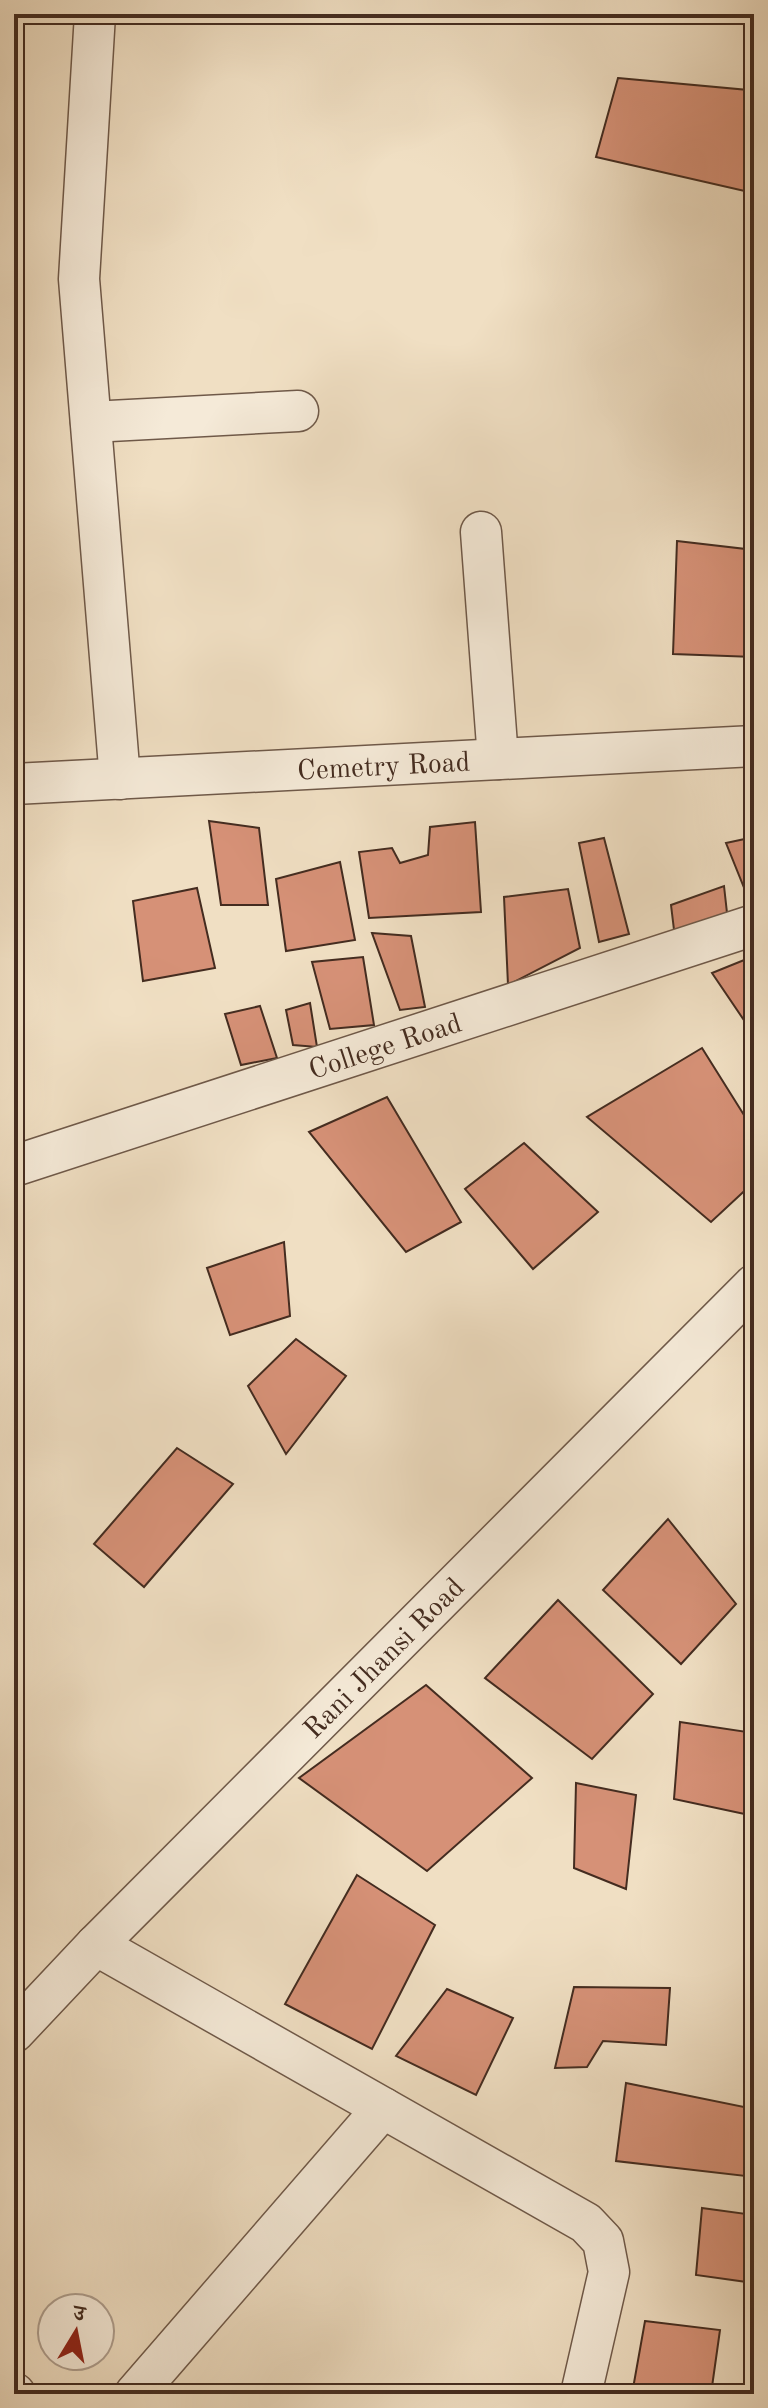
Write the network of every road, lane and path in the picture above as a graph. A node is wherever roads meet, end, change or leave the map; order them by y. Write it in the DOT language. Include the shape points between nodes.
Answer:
graph roads {
  1 [pos="95,14"];
  2 [pos="298,411"];
  3 [pos="91,422"];
  4 [pos="481,532"];
  5 [pos="754,746"];
  6 [pos="498,759"];
  7 [pos="120,779"];
  8 [pos="14,784"];
  9 [pos="754,925"];
  10 [pos="14,1166"];
  11 [pos="754,1285"];
  12 [pos="96,1945"];
  13 [pos="14,2032"];
  14 [pos="383,2108"];
  15 [pos="135,2394"];
  16 [pos="581,2394"];
  1 -- 3 [label="street" via="79,279"];
  2 -- 3 [label="street"];
  3 -- 7 [label="street"];
  4 -- 6 [label="street"];
  5 -- 6 [label="street, Cemetry Road"];
  6 -- 7 [label="street, Cemetry Road"];
  7 -- 8 [label="street, Cemetry Road"];
  9 -- 10 [label="street, College Road"];
  11 -- 12 [label="street, Rani Jhansi Road"];
  12 -- 13 [label="street, Rani Jhansi Road"];
  12 -- 14 [label="street"];
  14 -- 15 [label="street"];
  14 -- 16 [label="street" via="586,2223 603,2241 609,2272"];
}
